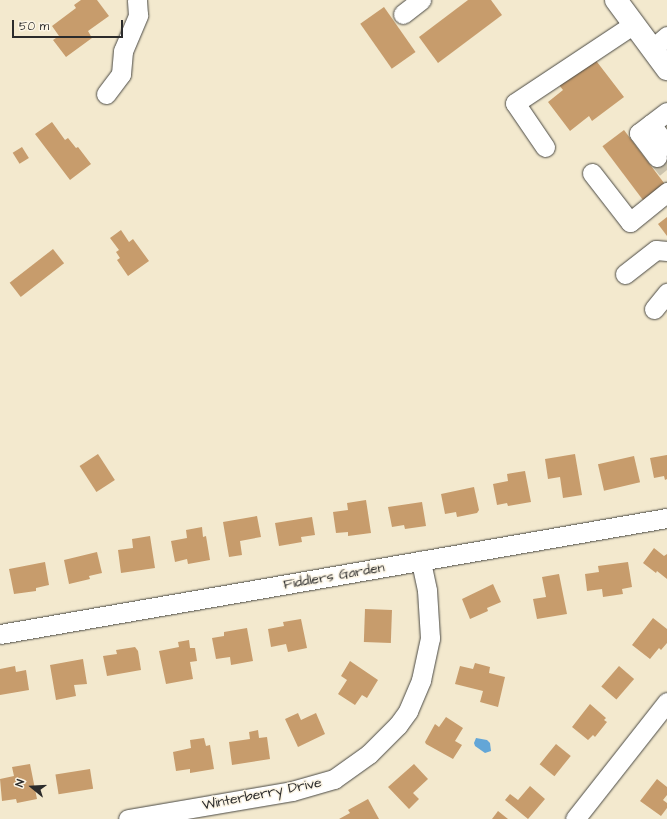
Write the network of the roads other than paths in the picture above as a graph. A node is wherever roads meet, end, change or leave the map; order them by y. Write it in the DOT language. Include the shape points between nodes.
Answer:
graph roads {
  1 [pos="137,0"];
  2 [pos="421,0"];
  3 [pos="616,0"];
  4 [pos="403,14"];
  5 [pos="634,24"];
  6 [pos="660,42"];
  7 [pos="667,69"];
  8 [pos="106,94"];
  9 [pos="667,112"];
  10 [pos="545,147"];
  11 [pos="662,151"];
  12 [pos="592,173"];
  13 [pos="667,192"];
  14 [pos="667,251"];
  15 [pos="625,274"];
  16 [pos="667,293"];
  17 [pos="654,309"];
  18 [pos="667,518"];
  19 [pos="421,561"];
  20 [pos="0,634"];
  21 [pos="667,702"];
  22 [pos="128,819"];
  23 [pos="575,819"];
  1 -- 8 [label="street" via="138,14 123,50 121,74"];
  2 -- 4 [label="street"];
  3 -- 5 [label="main road"];
  5 -- 6 [label="main road"];
  5 -- 10 [label="street" via="515,103"];
  6 -- 7 [label="main road"];
  9 -- 11 [label="street" via="640,133"];
  12 -- 13 [label="street" via="630,222"];
  14 -- 15 [label="street" via="656,250"];
  16 -- 17 [label="street"];
  18 -- 19 [label="street, Fiddlers Garden"];
  19 -- 20 [label="street, Fiddlers Garden"];
  19 -- 22 [label="street, Winterberry Drive" via="427,590 430,638 421,680 408,711 369,754 334,779 292,791"];
  21 -- 23 [label="street"];
}
